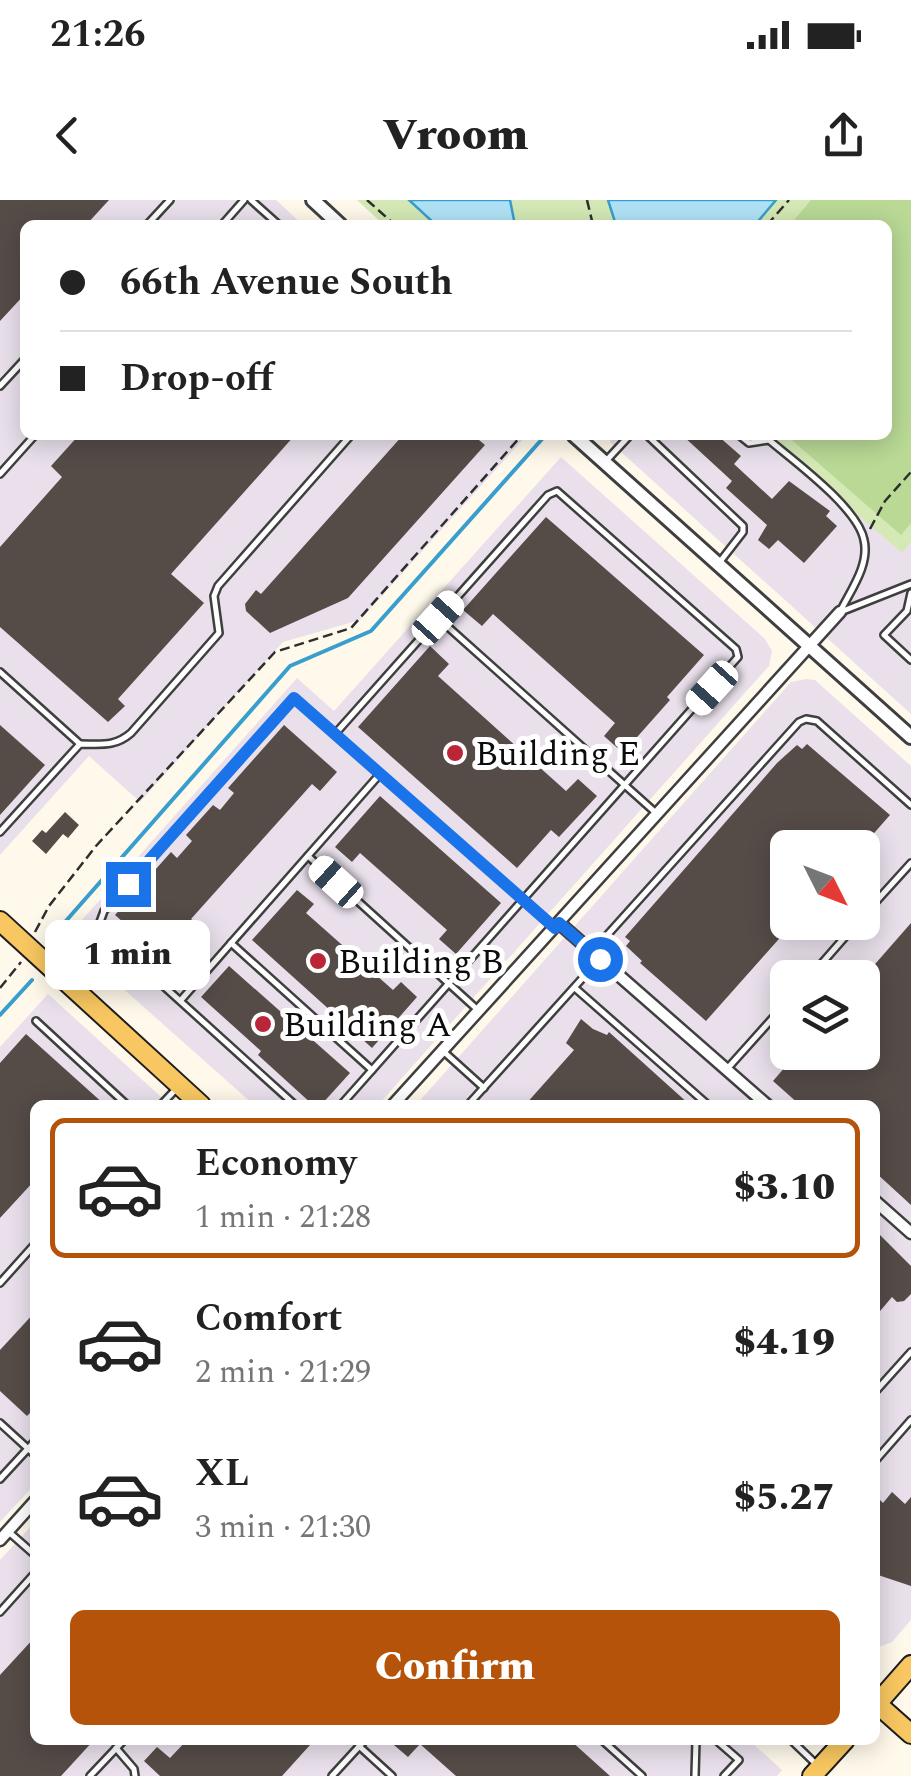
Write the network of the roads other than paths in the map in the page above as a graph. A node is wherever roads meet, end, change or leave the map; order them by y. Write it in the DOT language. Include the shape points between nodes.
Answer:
graph roads {
  1 [pos="170,200"];
  2 [pos="247,200"];
  3 [pos="313,200"];
  4 [pos="152,220"];
  5 [pos="227,220"];
  6 [pos="273,220"];
  7 [pos="335,220"];
  8 [pos="20,364"];
  9 [pos="0,386"];
  10 [pos="31,440"];
  11 [pos="347,440"];
  12 [pos="580,440"];
  13 [pos="625,440"];
  14 [pos="652,440"];
  15 [pos="768,440"];
  16 [pos="605,462"];
  17 [pos="0,474"];
  18 [pos="718,566"];
  19 [pos="911,584"];
  20 [pos="911,593"];
  21 [pos="840,612"];
  22 [pos="438,618"];
  23 [pos="808,646"];
  24 [pos="911,660"];
  25 [pos="0,672"];
  26 [pos="335,734"];
  27 [pos="911,737"];
  28 [pos="80,744"];
  29 [pos="380,774"];
  30 [pos="626,786"];
  31 [pos="911,805"];
  32 [pos="657,814"];
  33 [pos="0,832"];
  34 [pos="308,856"];
  35 [pos="911,863"];
  36 [pos="880,898"];
  37 [pos="524,900"];
  38 [pos="0,921"];
  39 [pos="557,926"];
  40 [pos="842,940"];
  41 [pos="231,944"];
  42 [pos="596,956"];
  43 [pos="824,960"];
  44 [pos="449,984"];
  45 [pos="574,987"];
  46 [pos="180,1001"];
  47 [pos="479,1011"];
  48 [pos="36,1021"];
  49 [pos="770,1021"];
  50 [pos="442,1051"];
  51 [pos="726,1069"];
  52 [pos="372,1070"];
  53 [pos="179,1085"];
  54 [pos="484,1088"];
  55 [pos="122,1100"];
  56 [pos="166,1100"];
  57 [pos="196,1100"];
  58 [pos="289,1100"];
  59 [pos="345,1100"];
  60 [pos="398,1100"];
  61 [pos="473,1100"];
  62 [pos="702,1100"];
  63 [pos="761,1100"];
  64 [pos="880,1205"];
  65 [pos="911,1232"];
  66 [pos="30,1250"];
  67 [pos="0,1283"];
  68 [pos="911,1352"];
  69 [pos="880,1386"];
  70 [pos="911,1420"];
  71 [pos="0,1423"];
  72 [pos="30,1446"];
  73 [pos="28,1448"];
  74 [pos="880,1455"];
  75 [pos="0,1479"];
  76 [pos="30,1506"];
  77 [pos="4,1535"];
  78 [pos="30,1552"];
  79 [pos="30,1579"];
  80 [pos="0,1612"];
  81 [pos="911,1665"];
  82 [pos="880,1700"];
  83 [pos="880,1707"];
  84 [pos="911,1734"];
  85 [pos="119,1745"];
  86 [pos="608,1745"];
  87 [pos="696,1745"];
  88 [pos="722,1745"];
  89 [pos="795,1745"];
  90 [pos="840,1745"];
  91 [pos="359,1746"];
  92 [pos="116,1748"];
  93 [pos="816,1772"];
  94 [pos="90,1776"];
  95 [pos="135,1776"];
  96 [pos="332,1776"];
  97 [pos="392,1776"];
  98 [pos="642,1776"];
  99 [pos="694,1776"];
  100 [pos="724,1776"];
  1 -- 4 [label="lane"];
  2 -- 5 [label="lane"];
  2 -- 6 [label="lane"];
  3 -- 7 [label="street"];
  8 -- 9 [label="lane"];
  10 -- 17 [label="lane"];
  11 -- 28 [label="lane" via="218,586 219,633 120,742"];
  12 -- 16 [label="street"];
  13 -- 16 [label="lane"];
  14 -- 18 [label="lane" via="744,526"];
  15 -- 21 [label="lane" via="840,501 864,539 861,570"];
  16 -- 18 [label="street"];
  18 -- 23 [label="street"];
  19 -- 21 [label="lane"];
  20 -- 24 [label="lane" via="907,611 884,635"];
  21 -- 23 [label="street"];
  22 -- 26 [label="lane"];
  22 -- 30 [label="lane"];
  22 -- 30 [label="lane" via="548,494 563,494 738,657"];
  23 -- 27 [label="street"];
  23 -- 32 [label="street"];
  25 -- 28 [label="lane"];
  26 -- 29 [label="lane"];
  26 -- 46 [label="lane" via="294,698 104,910 104,933"];
  28 -- 33 [label="lane"];
  29 -- 34 [label="lane"];
  29 -- 37 [label="lane"];
  30 -- 32 [label="lane"];
  30 -- 37 [label="lane"];
  31 -- 42 [label="lane" via="816,722 799,722"];
  32 -- 39 [label="street"];
  34 -- 41 [label="lane"];
  34 -- 44 [label="lane"];
  35 -- 36 [label="lane"];
  37 -- 39 [label="lane"];
  37 -- 44 [label="lane"];
  38 -- 53 [label="main road"];
  39 -- 42 [label="street"];
  39 -- 47 [label="street"];
  40 -- 43 [label="lane"];
  41 -- 46 [label="lane"];
  41 -- 52 [label="lane"];
  42 -- 45 [label="lane"];
  42 -- 51 [label="street"];
  44 -- 47 [label="lane"];
  44 -- 52 [label="lane"];
  45 -- 54 [label="lane"];
  45 -- 62 [label="lane"];
  46 -- 58 [label="lane"];
  47 -- 50 [label="street"];
  48 -- 55 [label="lane"];
  49 -- 51 [label="lane"];
  50 -- 54 [label="lane"];
  50 -- 60 [label="street"];
  51 -- 63 [label="street"];
  52 -- 59 [label="lane"];
  53 -- 56 [label="lane"];
  53 -- 57 [label="main road"];
  54 -- 61 [label="lane"];
  64 -- 65 [label="street"];
  66 -- 67 [label="lane"];
  68 -- 69 [label="lane"];
  70 -- 74 [label="lane"];
  71 -- 73 [label="lane"];
  72 -- 73 [label="lane"];
  73 -- 75 [label="lane"];
  76 -- 77 [label="street"];
  77 -- 78 [label="lane"];
  79 -- 80 [label="lane"];
  81 -- 82 [label="main road"];
  83 -- 84 [label="main road"];
  85 -- 92 [label="lane"];
  86 -- 98 [label="lane"];
  87 -- 99 [label="lane"];
  88 -- 100 [label="lane" via="738,1760"];
  89 -- 93 [label="lane"];
  90 -- 93 [label="main road"];
  91 -- 96 [label="lane"];
  91 -- 97 [label="lane"];
  92 -- 94 [label="lane"];
  92 -- 95 [label="lane"];
}
